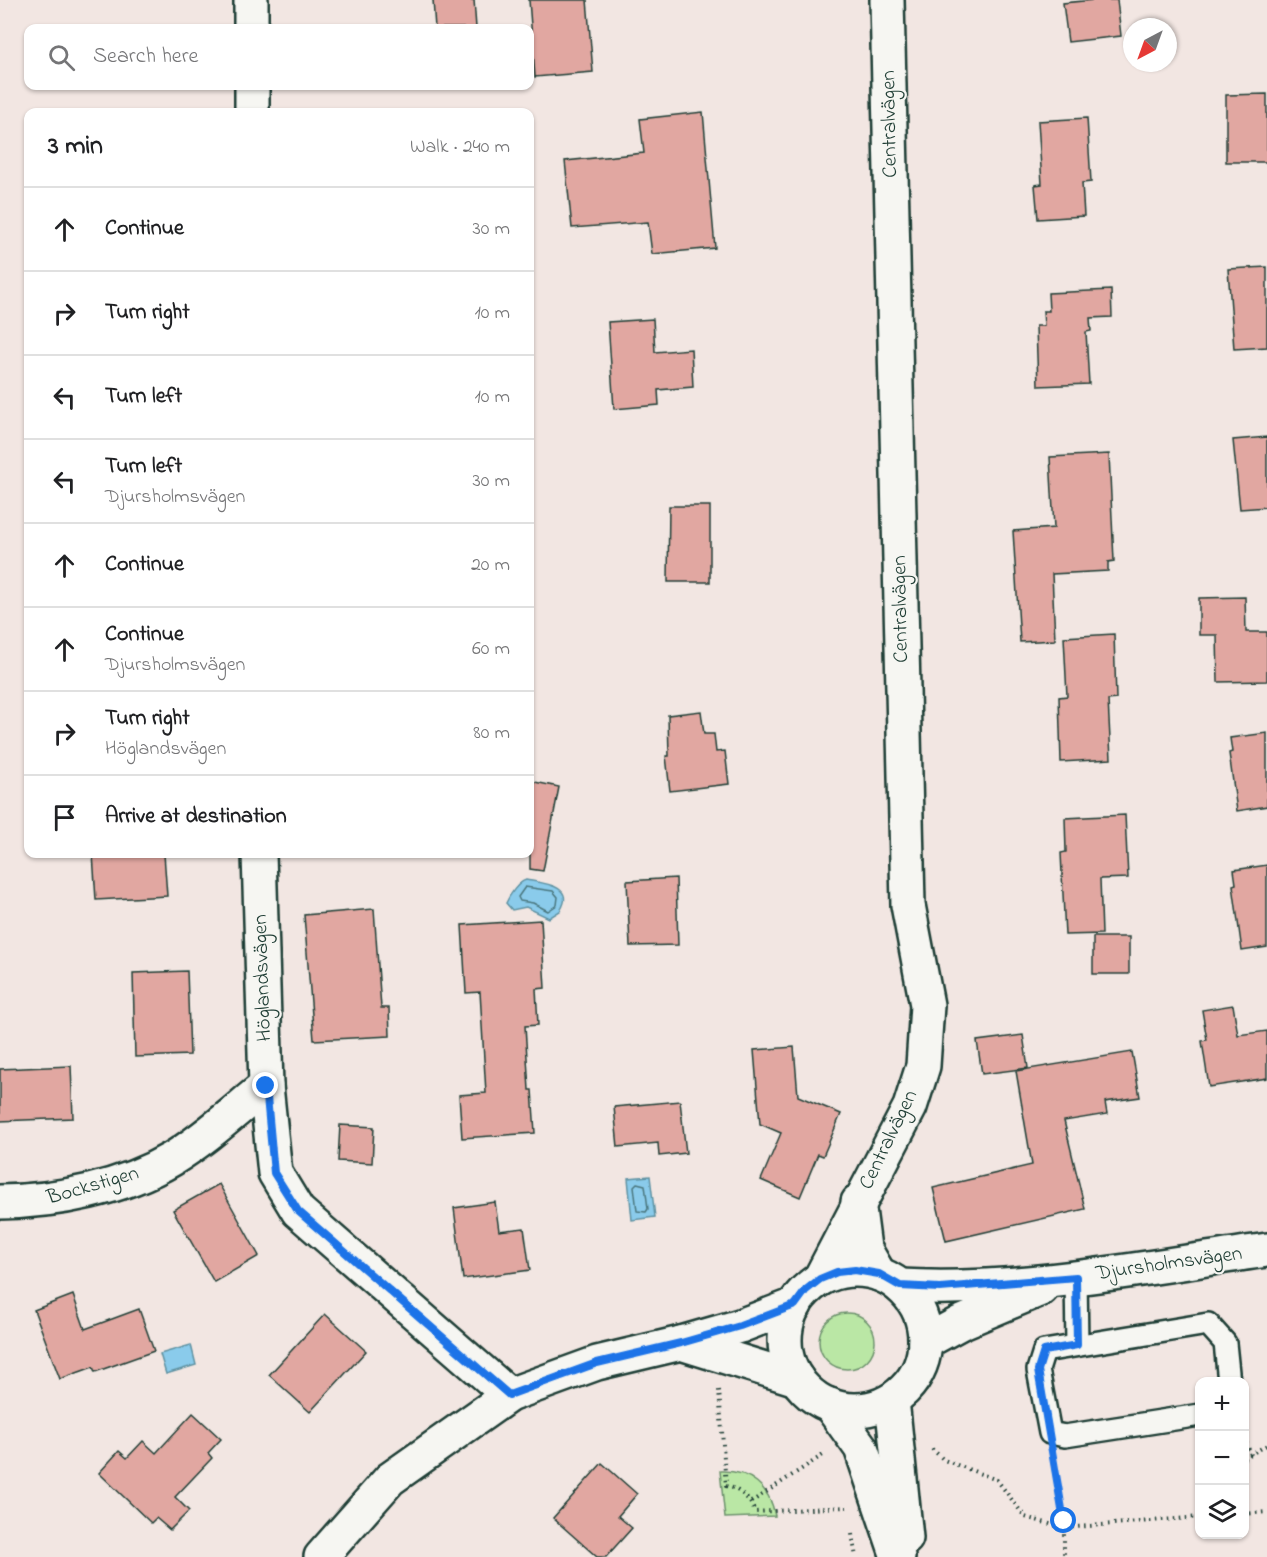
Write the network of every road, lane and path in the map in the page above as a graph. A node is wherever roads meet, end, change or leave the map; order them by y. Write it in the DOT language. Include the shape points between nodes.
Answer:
graph roads {
  1 [pos="251,0"];
  2 [pos="888,0"];
  3 [pos="251,24"];
  4 [pos="252,90"];
  5 [pos="252,108"];
  6 [pos="259,858"];
  7 [pos="266,1086"];
  8 [pos="0,1202"];
  9 [pos="858,1202"];
  10 [pos="1267,1250"];
  11 [pos="1073,1277"];
  12 [pos="820,1279"];
  13 [pos="889,1280"];
  14 [pos="795,1305"];
  15 [pos="925,1342"];
  16 [pos="681,1343"];
  17 [pos="1077,1345"];
  18 [pos="1228,1377"];
  19 [pos="797,1379"];
  20 [pos="718,1387"];
  21 [pos="509,1395"];
  22 [pos="892,1400"];
  23 [pos="830,1405"];
  24 [pos="1195,1416"];
  25 [pos="1050,1433"];
  26 [pos="927,1444"];
  27 [pos="1267,1445"];
  28 [pos="1249,1449"];
  29 [pos="826,1453"];
  30 [pos="1251,1455"];
  31 [pos="751,1502"];
  32 [pos="847,1507"];
  33 [pos="1267,1512"];
  34 [pos="1249,1514"];
  35 [pos="1195,1517"];
  36 [pos="1064,1528"];
  37 [pos="321,1557"];
  38 [pos="898,1557"];
  39 [pos="908,1557"];
  40 [pos="1064,1557"];
  1 -- 3 [label="street"];
  2 -- 9 [label="street, Centralvägen" via="908,906 927,1005 923,1066 910,1107"];
  4 -- 5 [label="street"];
  6 -- 7 [label="street, Höglandsvägen"];
  7 -- 8 [label="street, Bockstigen" via="172,1159 125,1180 44,1201"];
  7 -- 21 [label="street, Höglandsvägen" via="274,1173 298,1211"];
  9 -- 12 [label="street, Centralvägen"];
  9 -- 13 [label="street, Centralvägen" via="864,1248"];
  10 -- 11 [label="street, Djursholmsvägen"];
  11 -- 13 [label="street, Djursholmsvägen" via="940,1288"];
  11 -- 15 [label="street, Djursholmsvägen" via="960,1323"];
  11 -- 17 [label="lane"];
  12 -- 13 [label="street" via="855,1270"];
  12 -- 14 [label="street"];
  13 -- 15 [label="street" via="914,1302 923,1321"];
  14 -- 16 [label="street"];
  14 -- 19 [label="street" via="783,1338 786,1358"];
  15 -- 22 [label="street" via="921,1365 910,1384"];
  16 -- 19 [label="street"];
  16 -- 21 [label="street" via="597,1363"];
  17 -- 18 [label="lane" via="1208,1324 1225,1343"];
  17 -- 25 [label="lane" via="1044,1351 1038,1370"];
  19 -- 23 [label="street"];
  20 -- 31 [label="path" via="726,1486"];
  21 -- 37 [label="street" via="390,1479"];
  22 -- 23 [label="street" via="850,1410"];
  22 -- 39 [label="street"];
  23 -- 38 [label="street" via="861,1448"];
  24 -- 25 [label="lane" via="1065,1436"];
  25 -- 36 [label="path"];
  26 -- 36 [label="path" via="944,1460 997,1480 1025,1517"];
  27 -- 30 [label="path"];
  28 -- 30 [label="path"];
  29 -- 31 [label="path"];
  31 -- 32 [label="path" via="755,1512"];
  33 -- 34 [label="path"];
  35 -- 36 [label="path"];
  36 -- 40 [label="path"];
}
